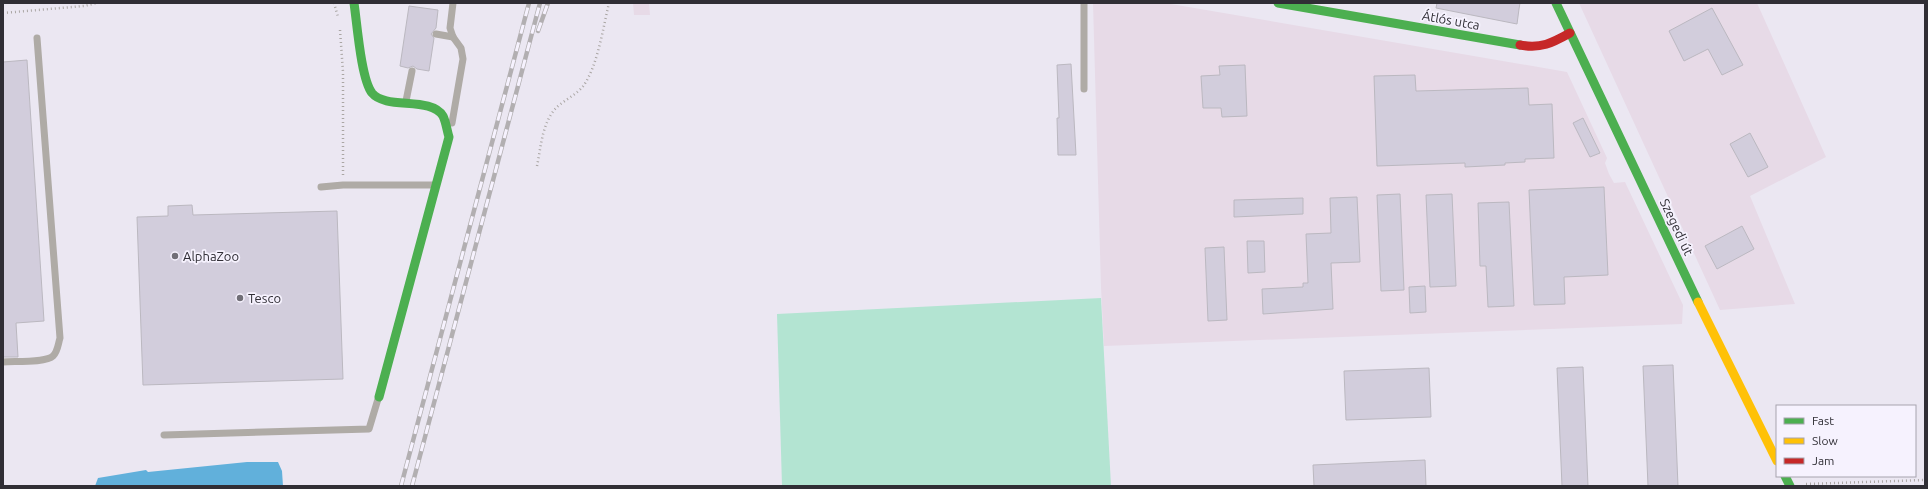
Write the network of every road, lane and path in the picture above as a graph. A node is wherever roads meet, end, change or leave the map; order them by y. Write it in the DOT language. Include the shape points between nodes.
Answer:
graph roads {
  1 [pos="97,3"];
  2 [pos="334,3"];
  3 [pos="354,3"];
  4 [pos="453,3"];
  5 [pos="609,3"];
  6 [pos="1084,3"];
  7 [pos="1278,3"];
  8 [pos="1556,3"];
  9 [pos="3,13"];
  10 [pos="338,20"];
  11 [pos="340,27"];
  12 [pos="1570,33"];
  13 [pos="436,34"];
  14 [pos="453,37"];
  15 [pos="37,38"];
  16 [pos="412,71"];
  17 [pos="1084,89"];
  18 [pos="406,103"];
  19 [pos="449,137"];
  20 [pos="537,166"];
  21 [pos="437,185"];
  22 [pos="343,186"];
  23 [pos="321,187"];
  24 [pos="3,362"];
  25 [pos="379,397"];
  26 [pos="164,435"];
  27 [pos="1776,459"];
  28 [pos="1925,480"];
  29 [pos="1788,482"];
  1 -- 9 [label="path"];
  2 -- 10 [label="path"];
  3 -- 18 [label="street" via="363,70 372,93 381,99"];
  4 -- 14 [label="lane" via="450,28"];
  5 -- 20 [label="path" via="591,72 583,86 556,108 549,118"];
  6 -- 17 [label="lane"];
  7 -- 12 [label="street, Átlós utca" via="1535,48"];
  8 -- 12 [label="street, Szegedi út"];
  11 -- 22 [label="path" via="343,72"];
  12 -- 27 [label="street, Szegedi út" via="1704,315"];
  13 -- 14 [label="lane"];
  14 -- 19 [label="lane" via="461,48 463,59"];
  15 -- 24 [label="lane" via="60,338 54,355 47,359"];
  16 -- 18 [label="lane"];
  18 -- 19 [label="street" via="438,111 447,125"];
  19 -- 21 [label="street"];
  21 -- 22 [label="lane"];
  21 -- 25 [label="street"];
  22 -- 23 [label="lane"];
  25 -- 26 [label="lane" via="369,429"];
  28 -- 29 [label="path"];
}
